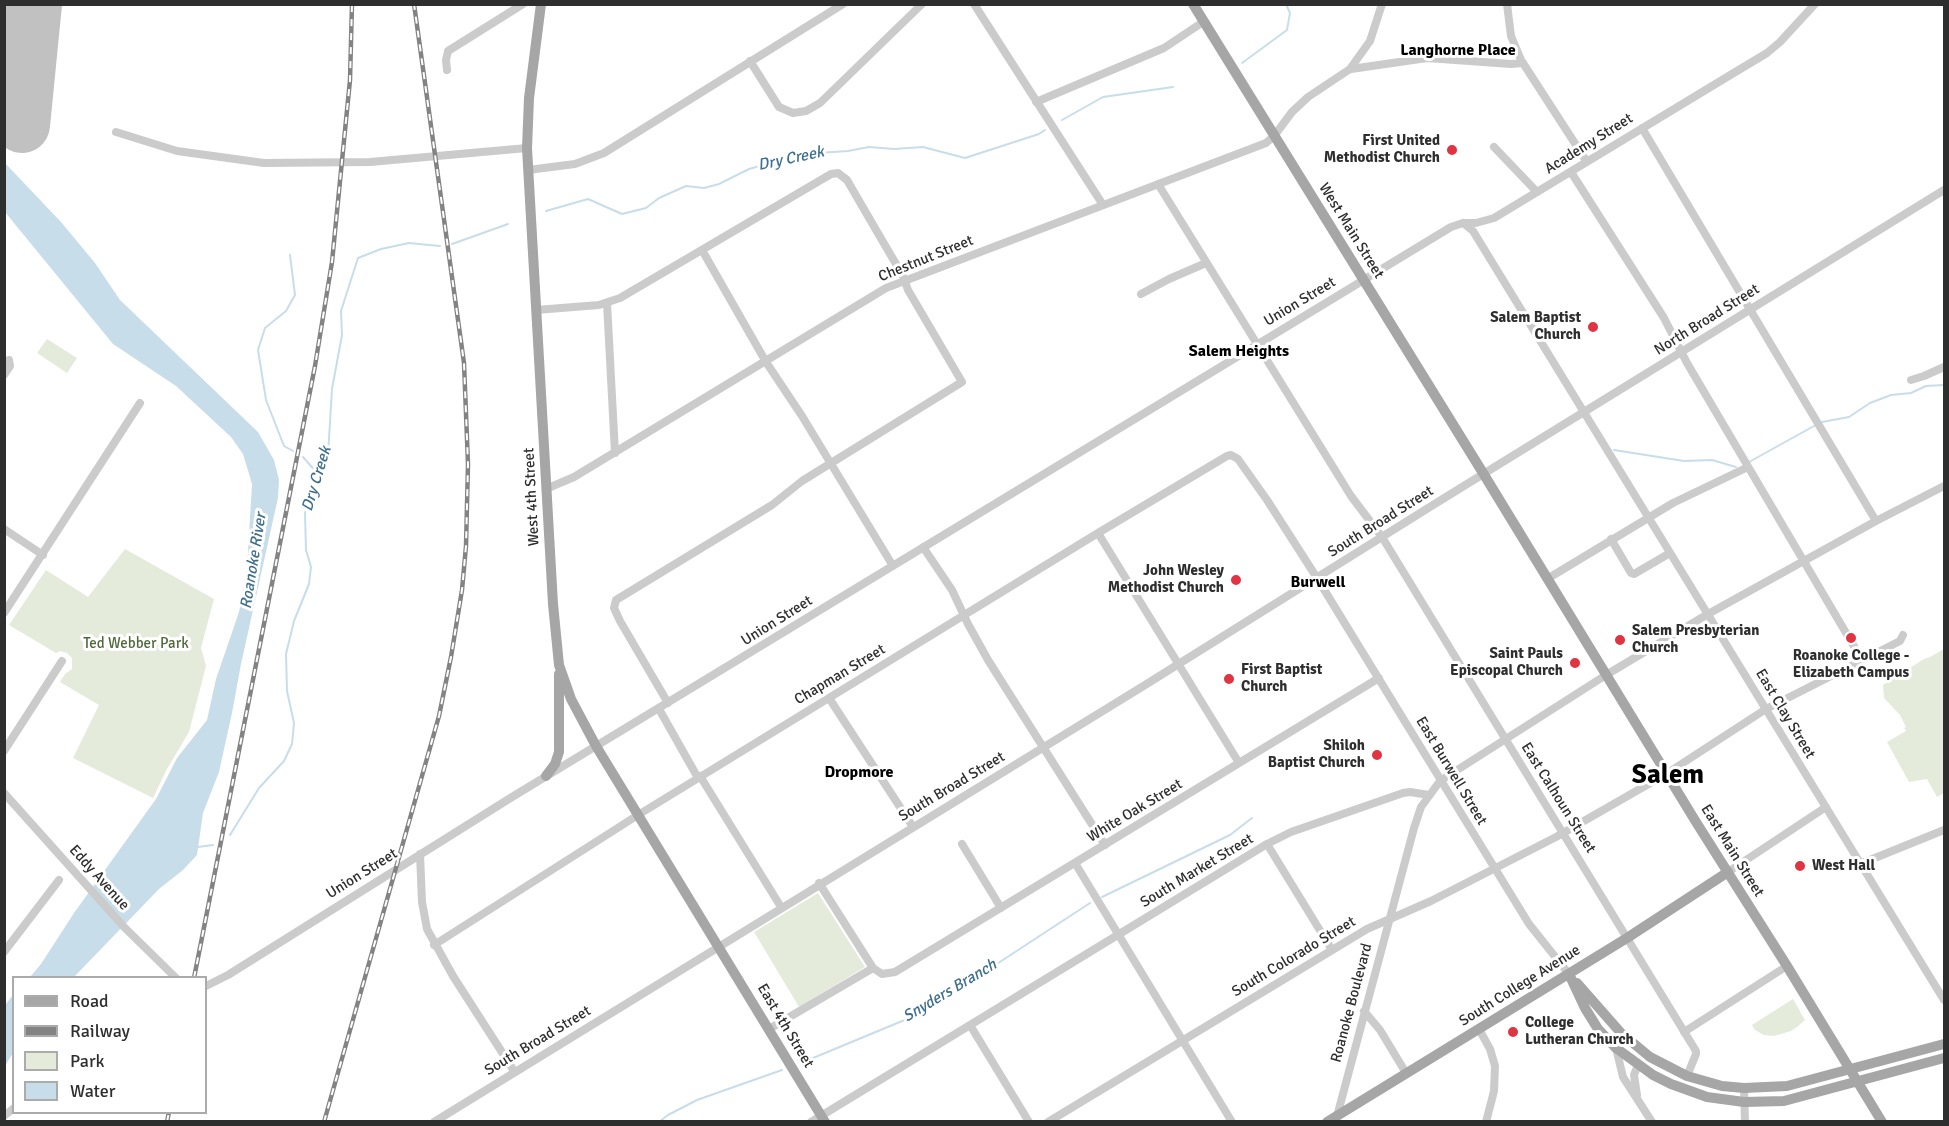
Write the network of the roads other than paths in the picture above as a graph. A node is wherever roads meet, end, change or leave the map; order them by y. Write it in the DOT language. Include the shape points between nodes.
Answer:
graph roads {
  1 [pos="523,4"];
  2 [pos="541,4"];
  3 [pos="843,4"];
  4 [pos="922,4"];
  5 [pos="974,4"];
  6 [pos="1193,4"];
  7 [pos="1382,4"];
  8 [pos="1507,4"];
  9 [pos="1815,4"];
  10 [pos="1203,22"];
  11 [pos="750,61"];
  12 [pos="1523,63"];
  13 [pos="1350,69"];
  14 [pos="447,70"];
  15 [pos="1036,102"];
  16 [pos="1642,128"];
  17 [pos="116,132"];
  18 [pos="1274,136"];
  19 [pos="1494,147"];
  20 [pos="527,148"];
  21 [pos="1587,162"];
  22 [pos="528,170"];
  23 [pos="1571,172"];
  24 [pos="1158,184"];
  25 [pos="1944,190"];
  26 [pos="1537,192"];
  27 [pos="1103,205"];
  28 [pos="1462,223"];
  29 [pos="702,250"];
  30 [pos="1206,263"];
  31 [pos="905,280"];
  32 [pos="1363,280"];
  33 [pos="1141,294"];
  34 [pos="607,303"];
  35 [pos="1750,309"];
  36 [pos="536,310"];
  37 [pos="1257,344"];
  38 [pos="1682,352"];
  39 [pos="9,360"];
  40 [pos="766,362"];
  41 [pos="1944,367"];
  42 [pos="4,375"];
  43 [pos="1911,380"];
  44 [pos="140,403"];
  45 [pos="1584,412"];
  46 [pos="615,453"];
  47 [pos="831,463"];
  48 [pos="1748,467"];
  49 [pos="1483,473"];
  50 [pos="1944,486"];
  51 [pos="546,489"];
  52 [pos="1648,517"];
  53 [pos="1876,521"];
  54 [pos="4,529"];
  55 [pos="1098,533"];
  56 [pos="1382,537"];
  57 [pos="1611,539"];
  58 [pos="923,548"];
  59 [pos="1670,553"];
  60 [pos="43,555"];
  61 [pos="1804,561"];
  62 [pos="893,566"];
  63 [pos="1317,578"];
  64 [pos="1547,579"];
  65 [pos="4,614"];
  66 [pos="1708,614"];
  67 [pos="964,616"];
  68 [pos="1903,635"];
  69 [pos="1862,660"];
  70 [pos="62,661"];
  71 [pos="560,664"];
  72 [pos="1179,664"];
  73 [pos="1606,675"];
  74 [pos="1379,678"];
  75 [pos="829,698"];
  76 [pos="668,703"];
  77 [pos="658,709"];
  78 [pos="1766,709"];
  79 [pos="1505,739"];
  80 [pos="596,746"];
  81 [pos="1043,747"];
  82 [pos="4,751"];
  83 [pos="1239,763"];
  84 [pos="1666,774"];
  85 [pos="546,776"];
  86 [pos="699,777"];
  87 [pos="1440,781"];
  88 [pos="4,793"];
  89 [pos="1429,795"];
  90 [pos="1826,807"];
  91 [pos="638,815"];
  92 [pos="913,827"];
  93 [pos="1944,830"];
  94 [pos="1563,834"];
  95 [pos="962,844"];
  96 [pos="1267,844"];
  97 [pos="1105,845"];
  98 [pos="420,854"];
  99 [pos="1075,863"];
  100 [pos="1860,864"];
  101 [pos="1494,870"];
  102 [pos="1728,872"];
  103 [pos="59,880"];
  104 [pos="819,884"];
  105 [pos="781,907"];
  106 [pos="1001,908"];
  107 [pos="1389,919"];
  108 [pos="1118,935"];
  109 [pos="1627,938"];
  110 [pos="434,945"];
  111 [pos="718,946"];
  112 [pos="1332,950"];
  113 [pos="4,952"];
  114 [pos="1787,966"];
  115 [pos="873,968"];
  116 [pos="1569,974"];
  117 [pos="174,976"];
  118 [pos="207,986"];
  119 [pos="1944,1000"];
  120 [pos="1364,1011"];
  121 [pos="970,1024"];
  122 [pos="769,1029"];
  123 [pos="1479,1029"];
  124 [pos="1684,1032"];
  125 [pos="1183,1039"];
  126 [pos="1944,1044"];
  127 [pos="1616,1048"];
  128 [pos="1944,1058"];
  129 [pos="1638,1065"];
  130 [pos="1851,1070"];
  131 [pos="514,1071"];
  132 [pos="1406,1073"];
  133 [pos="1688,1076"];
  134 [pos="1858,1083"];
  135 [pos="1744,1088"];
  136 [pos="1743,1102"];
  137 [pos="1641,1103"];
  138 [pos="823,1118"];
  139 [pos="1333,1120"];
  140 [pos="434,1122"];
  141 [pos="812,1122"];
  142 [pos="1029,1122"];
  143 [pos="1048,1122"];
  144 [pos="1232,1122"];
  145 [pos="1486,1122"];
  146 [pos="1652,1122"];
  147 [pos="1745,1122"];
  148 [pos="1882,1122"];
  1 -- 14 [label="street" via="448,51"];
  2 -- 20 [label="main road, West 4th Street"];
  3 -- 11 [label="street"];
  4 -- 11 [label="street" via="820,103 799,112 779,107"];
  5 -- 15 [label="street"];
  6 -- 10 [label="main road, West Main Street"];
  7 -- 13 [label="street" via="1370,41"];
  8 -- 12 [label="street" via="1511,36"];
  9 -- 16 [label="street, Academy Street" via="1767,52"];
  10 -- 15 [label="street" via="1164,48"];
  10 -- 18 [label="main road, West Main Street"];
  11 -- 22 [label="street" via="604,153 575,164"];
  12 -- 13 [label="street" via="1427,58"];
  12 -- 21 [label="street"];
  13 -- 18 [label="street" via="1308,96"];
  15 -- 27 [label="street"];
  16 -- 21 [label="street, Academy Street"];
  16 -- 35 [label="street"];
  17 -- 20 [label="street" via="177,151 264,163 370,162"];
  18 -- 24 [label="street, Chestnut Street" via="1266,143"];
  18 -- 32 [label="main road, West Main Street"];
  19 -- 26 [label="street"];
  20 -- 22 [label="main road, West 4th Street"];
  21 -- 23 [label="street, Academy Street"];
  22 -- 36 [label="main road, West 4th Street"];
  23 -- 26 [label="street, Academy Street"];
  23 -- 38 [label="street"];
  24 -- 27 [label="street, Chestnut Street"];
  24 -- 30 [label="street, East Calhoun Street"];
  25 -- 35 [label="street, North Broad Street"];
  26 -- 28 [label="street, Academy Street" via="1486,222"];
  27 -- 31 [label="street, Chestnut Street"];
  28 -- 32 [label="street, Academy Street"];
  28 -- 45 [label="street, East Clay Street" via="1473,231"];
  29 -- 31 [label="street" via="835,173 847,180"];
  29 -- 34 [label="street"];
  29 -- 40 [label="street"];
  30 -- 33 [label="street"];
  30 -- 37 [label="street, East Calhoun Street"];
  31 -- 40 [label="street, Chestnut Street"];
  31 -- 47 [label="street" via="962,382"];
  32 -- 37 [label="street, Union Street"];
  32 -- 49 [label="main road, West Main Street"];
  34 -- 36 [label="street"];
  34 -- 46 [label="street"];
  35 -- 38 [label="street, North Broad Street"];
  35 -- 53 [label="street"];
  36 -- 51 [label="main road, West 4th Street"];
  37 -- 56 [label="street, East Calhoun Street"];
  37 -- 58 [label="street, Union Street"];
  38 -- 45 [label="street, North Broad Street"];
  38 -- 48 [label="street"];
  39 -- 42 [label="street"];
  40 -- 46 [label="street, Chestnut Street"];
  40 -- 47 [label="street"];
  41 -- 43 [label="street"];
  44 -- 60 [label="street"];
  45 -- 49 [label="street, North Broad Street"];
  45 -- 52 [label="street, East Clay Street"];
  46 -- 51 [label="street, Chestnut Street"];
  47 -- 62 [label="street"];
  47 -- 76 [label="street" via="772,504 618,598 614,608"];
  48 -- 52 [label="street"];
  48 -- 61 [label="street"];
  49 -- 56 [label="street, South Broad Street"];
  49 -- 64 [label="main road, East Main Street"];
  50 -- 53 [label="street"];
  51 -- 71 [label="main road, West 4th Street"];
  52 -- 57 [label="street"];
  52 -- 59 [label="street, East Clay Street"];
  53 -- 61 [label="street"];
  54 -- 60 [label="street"];
  55 -- 63 [label="street, Chapman Street" via="1231,455 1255,483"];
  55 -- 67 [label="street, Chapman Street"];
  55 -- 72 [label="street"];
  56 -- 63 [label="street, South Broad Street"];
  56 -- 79 [label="street, East Calhoun Street"];
  57 -- 59 [label="street" via="1634,574"];
  57 -- 64 [label="street"];
  58 -- 62 [label="street, Union Street"];
  58 -- 67 [label="street" via="952,590"];
  59 -- 66 [label="street, East Clay Street"];
  60 -- 65 [label="street"];
  61 -- 66 [label="street"];
  61 -- 69 [label="street"];
  62 -- 76 [label="street, Union Street"];
  63 -- 72 [label="street, South Broad Street"];
  63 -- 74 [label="street, East Burwell Street"];
  64 -- 73 [label="main road, East Main Street"];
  66 -- 73 [label="street"];
  66 -- 78 [label="street, East Clay Street"];
  67 -- 75 [label="street, Chapman Street"];
  67 -- 81 [label="street"];
  68 -- 69 [label="street, South Colorado Street"];
  69 -- 78 [label="street, South Colorado Street"];
  70 -- 82 [label="street"];
  71 -- 80 [label="main road, West 4th Street" via="571,699"];
  71 -- 85 [label="main road" via="559,752"];
  72 -- 81 [label="street, South Broad Street"];
  72 -- 83 [label="street"];
  73 -- 79 [label="street"];
  73 -- 84 [label="main road, East Main Street"];
  74 -- 83 [label="street, White Oak Street"];
  74 -- 87 [label="street, East Burwell Street"];
  75 -- 86 [label="street, Chapman Street"];
  75 -- 92 [label="street"];
  76 -- 77 [label="street, Union Street"];
  77 -- 80 [label="street, Union Street"];
  77 -- 86 [label="street"];
  78 -- 84 [label="street, South Colorado Street"];
  78 -- 90 [label="street, East Clay Street"];
  79 -- 87 [label="street"];
  79 -- 94 [label="street, East Calhoun Street"];
  80 -- 85 [label="street, Union Street"];
  80 -- 91 [label="main road, West 4th Street"];
  81 -- 92 [label="street, South Broad Street"];
  81 -- 97 [label="street"];
  83 -- 97 [label="street, White Oak Street"];
  84 -- 94 [label="street, South Colorado Street"];
  84 -- 102 [label="main road, East Main Street"];
  85 -- 98 [label="street, Union Street"];
  86 -- 91 [label="street, Chapman Street"];
  86 -- 105 [label="street"];
  87 -- 89 [label="street"];
  87 -- 101 [label="street, East Burwell Street"];
  88 -- 117 [label="street, Eddy Avenue" via="124,927"];
  89 -- 96 [label="street, South Market Street" via="1403,793"];
  89 -- 107 [label="street, Roanoke Boulevard" via="1414,828"];
  90 -- 100 [label="street, East Clay Street"];
  90 -- 102 [label="street"];
  91 -- 110 [label="street, Chapman Street"];
  91 -- 111 [label="main road, West 4th Street"];
  92 -- 104 [label="street, South Broad Street"];
  93 -- 100 [label="street"];
  94 -- 101 [label="street, South Colorado Street"];
  94 -- 109 [label="street, East Calhoun Street"];
  95 -- 106 [label="street"];
  96 -- 108 [label="street, South Market Street"];
  96 -- 112 [label="street"];
  97 -- 99 [label="street, White Oak Street"];
  98 -- 110 [label="street" via="423,910"];
  98 -- 118 [label="street, Union Street"];
  99 -- 106 [label="street, White Oak Street"];
  99 -- 108 [label="street"];
  100 -- 119 [label="street, East Clay Street"];
  101 -- 107 [label="street, South Colorado Street"];
  101 -- 116 [label="street, East Burwell Street" via="1529,924"];
  102 -- 109 [label="main road, South College Avenue"];
  102 -- 114 [label="main road, East Main Street"];
  103 -- 113 [label="street"];
  104 -- 105 [label="street, South Broad Street"];
  104 -- 115 [label="street"];
  105 -- 111 [label="street, South Broad Street"];
  106 -- 115 [label="street, White Oak Street" via="904,967 885,974"];
  107 -- 112 [label="street, South Colorado Street"];
  107 -- 120 [label="street, Roanoke Boulevard"];
  108 -- 121 [label="street, South Market Street"];
  108 -- 125 [label="street"];
  109 -- 116 [label="main road, South College Avenue"];
  109 -- 124 [label="street, East Calhoun Street"];
  110 -- 131 [label="street"];
  111 -- 122 [label="main road, East 4th Street"];
  111 -- 131 [label="street, South Broad Street"];
  112 -- 125 [label="street, South Colorado Street"];
  114 -- 124 [label="street"];
  114 -- 130 [label="main road, East Main Street"];
  115 -- 122 [label="street"];
  116 -- 123 [label="main road, South College Avenue"];
  116 -- 127 [label="main road" via="1598,1029"];
  116 -- 133 [label="main road" via="1634,1045"];
  120 -- 132 [label="street" via="1380,1029"];
  120 -- 139 [label="street, Roanoke Boulevard"];
  121 -- 138 [label="street, South Market Street"];
  121 -- 142 [label="street"];
  122 -- 138 [label="main road, East 4th Street"];
  123 -- 132 [label="main road, South College Avenue"];
  123 -- 145 [label="street" via="1495,1066"];
  124 -- 133 [label="street, East Calhoun Street" via="1696,1054"];
  125 -- 143 [label="street, South Colorado Street"];
  125 -- 144 [label="street"];
  126 -- 130 [label="main road"];
  127 -- 129 [label="main road"];
  127 -- 137 [label="street" via="1623,1077"];
  128 -- 134 [label="main road"];
  129 -- 136 [label="main road" via="1689,1092"];
  129 -- 137 [label="street" via="1633,1082"];
  130 -- 134 [label="main road, East Main Street"];
  130 -- 135 [label="main road" via="1787,1086"];
  131 -- 140 [label="street, South Broad Street"];
  132 -- 139 [label="main road, South College Avenue"];
  133 -- 135 [label="main road"];
  134 -- 136 [label="main road" via="1784,1101"];
  134 -- 148 [label="main road, East Main Street"];
  135 -- 136 [label="street"];
  136 -- 147 [label="street"];
  137 -- 146 [label="street"];
  138 -- 141 [label="street, South Market Street"];
}
